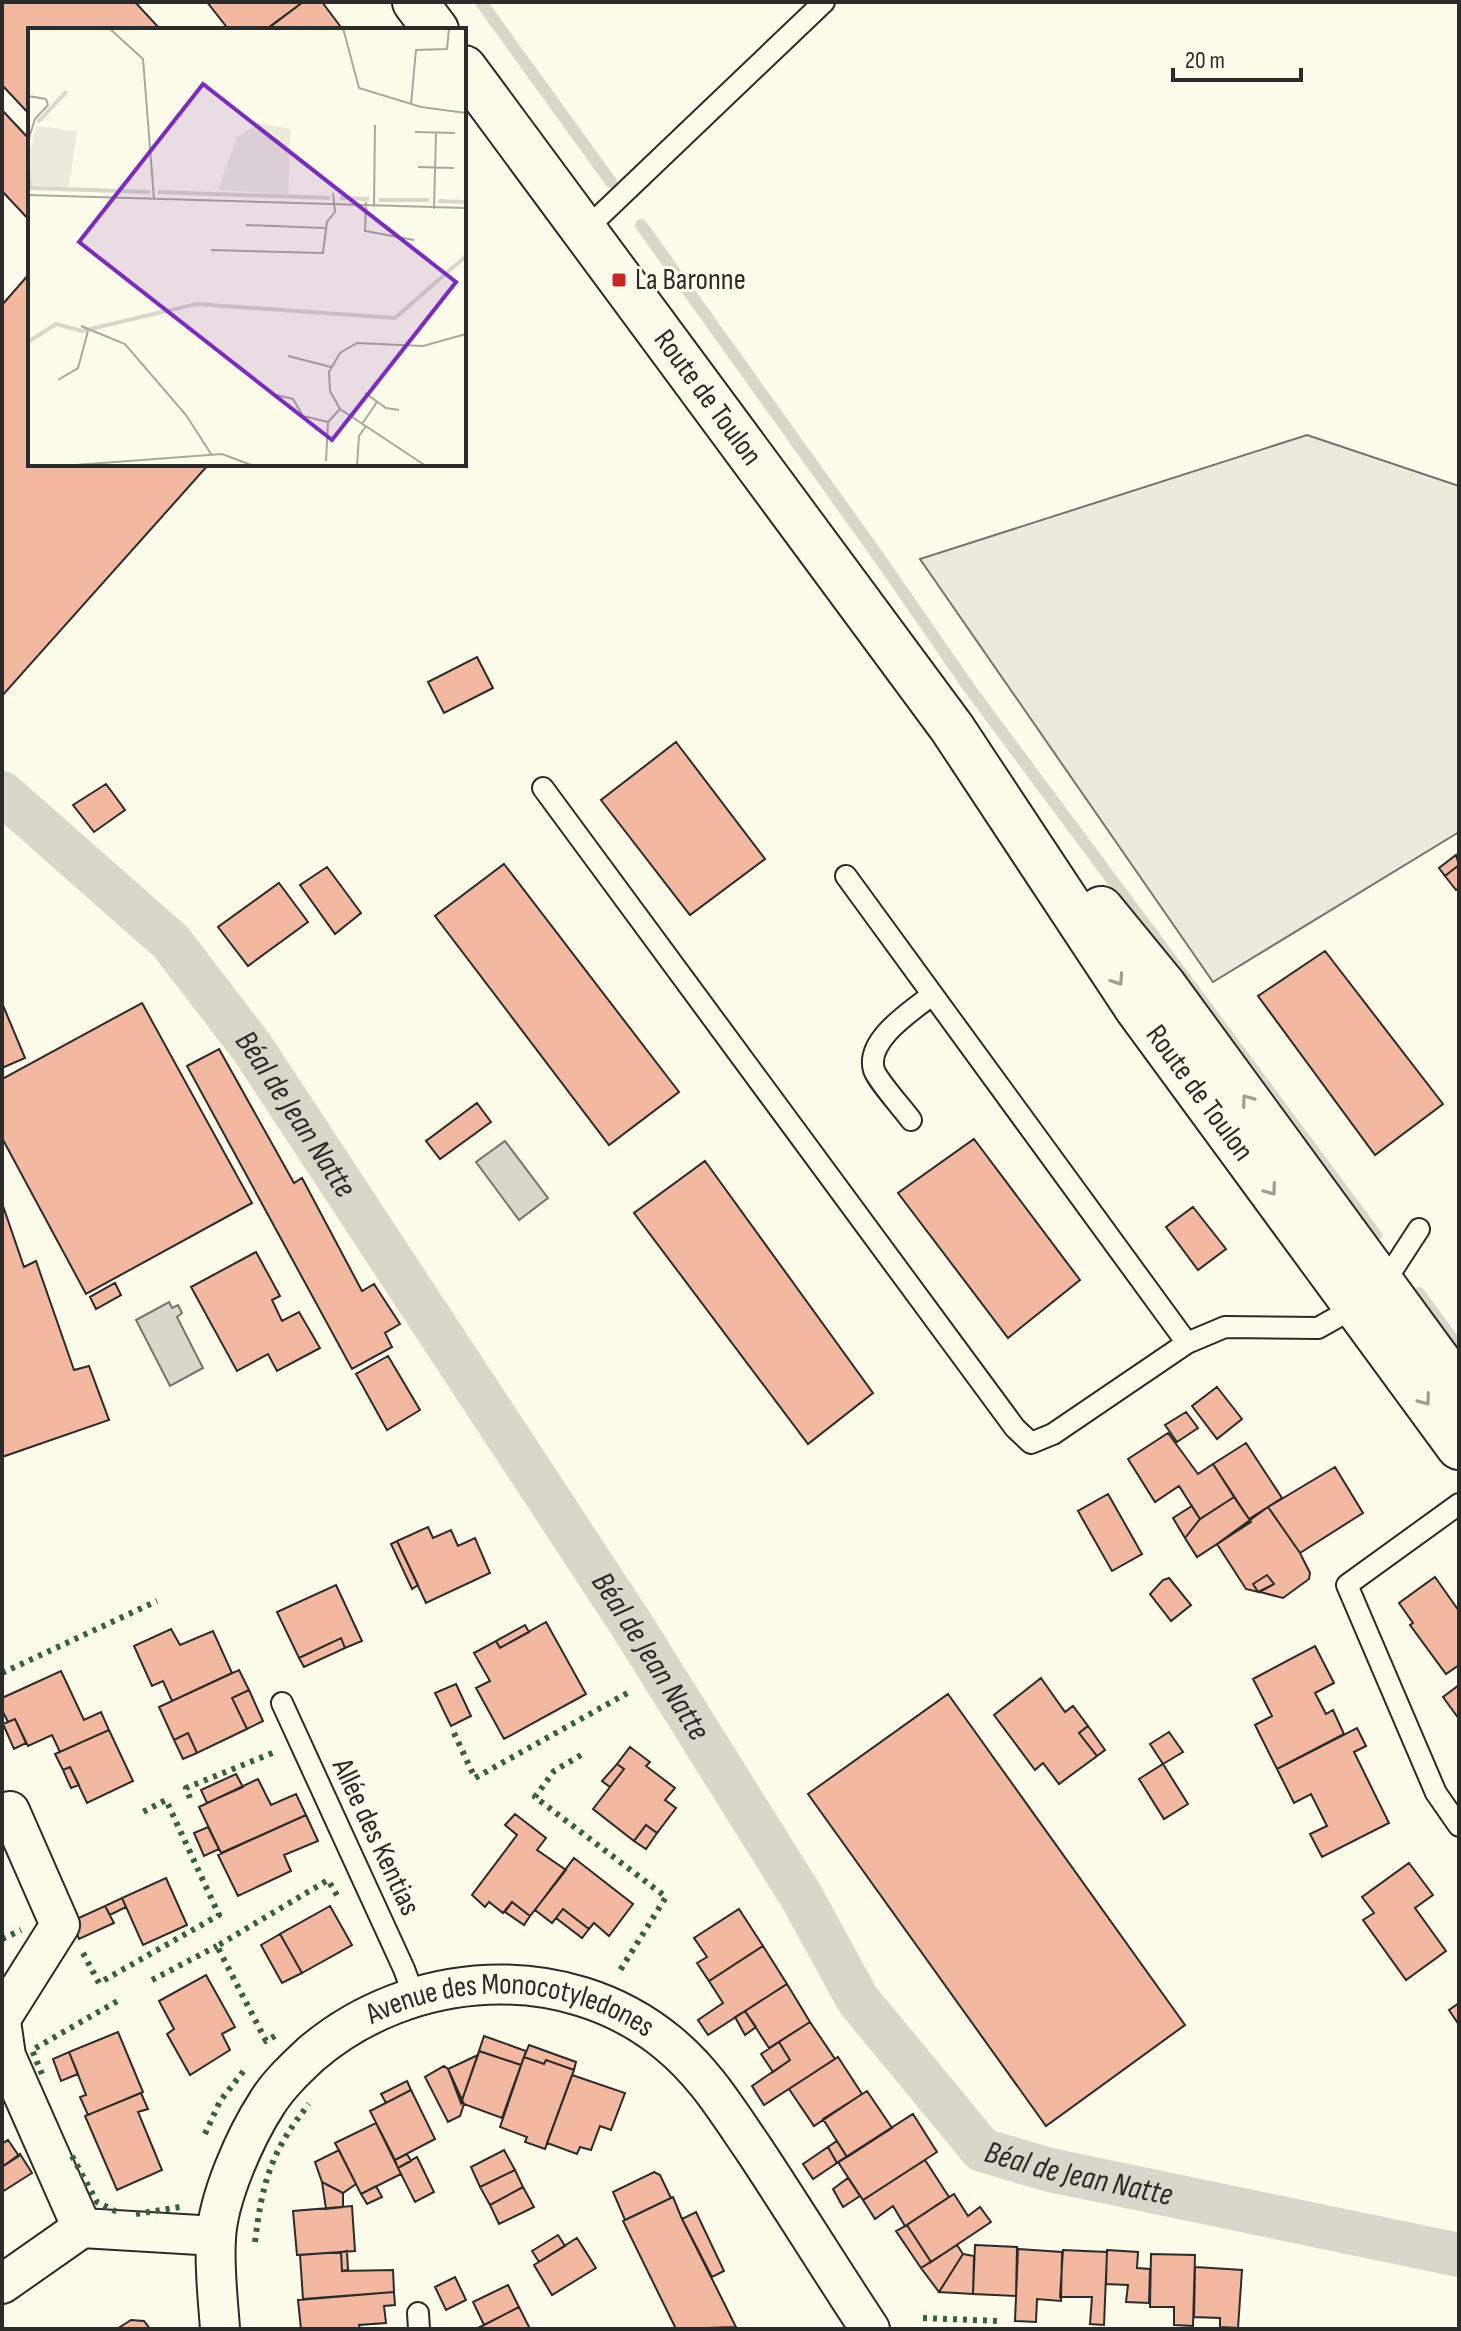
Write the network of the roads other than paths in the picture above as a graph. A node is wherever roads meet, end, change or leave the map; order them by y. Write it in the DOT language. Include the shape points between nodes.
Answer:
graph roads {
  1 [pos="415,2"];
  2 [pos="824,2"];
  3 [pos="434,28"];
  4 [pos="466,71"];
  5 [pos="584,231"];
  6 [pos="543,788"];
  7 [pos="846,876"];
  8 [pos="932,995"];
  9 [pos="911,1120"];
  10 [pos="1419,1229"];
  11 [pos="1369,1296"];
  12 [pos="1187,1343"];
  13 [pos="1459,1389"];
  14 [pos="1459,1447"];
  15 [pos="1459,1504"];
  16 [pos="282,1703"];
  17 [pos="10,1811"];
  18 [pos="1459,1826"];
  19 [pos="414,1996"];
  20 [pos="2,2017"];
  21 [pos="2,2028"];
  22 [pos="82,2228"];
  23 [pos="216,2236"];
  24 [pos="2,2284"];
  25 [pos="220,2329"];
  26 [pos="870,2329"];
  1 -- 3 [label="main road"];
  2 -- 5 [label="lane"];
  4 -- 5 [label="main road, Route de Toulon"];
  5 -- 11 [label="main road, Route de Toulon" via="952,728 1164,986"];
  6 -- 12 [label="lane" via="1005,1415 1031,1443 1053,1434"];
  7 -- 8 [label="lane"];
  8 -- 9 [label="lane" via="891,1027 874,1051 874,1070"];
  8 -- 12 [label="lane"];
  10 -- 11 [label="lane"];
  11 -- 12 [label="lane" via="1318,1328 1225,1327"];
  11 -- 13 [label="main road, Route de Toulon"];
  11 -- 14 [label="main road, Route de Toulon, one-way"];
  15 -- 18 [label="lane" via="1347,1585 1436,1793"];
  16 -- 19 [label="lane, Allée des Kentias"];
  17 -- 20 [label="street" via="60,1925"];
  19 -- 23 [label="street, Avenue des Monocotyledones" via="331,2037 285,2080 246,2140"];
  19 -- 26 [label="street, Avenue des Monocotyledones" via="489,1983 532,1986 579,1995 667,2042 704,2077"];
  21 -- 22 [label="street" via="6,2056"];
  22 -- 23 [label="street"];
  22 -- 24 [label="street"];
  23 -- 25 [label="street, Avenue des Monocotyledones"];
}
